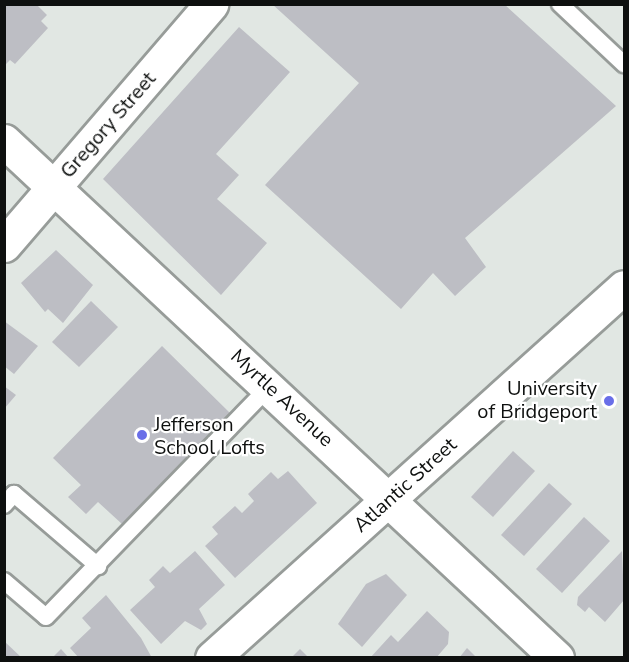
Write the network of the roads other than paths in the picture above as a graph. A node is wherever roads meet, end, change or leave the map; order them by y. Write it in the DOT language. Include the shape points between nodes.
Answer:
graph roads {
  1 [pos="211,4"];
  2 [pos="560,4"];
  3 [pos="624,64"];
  4 [pos="4,141"];
  5 [pos="55,186"];
  6 [pos="4,245"];
  7 [pos="624,288"];
  8 [pos="269,387"];
  9 [pos="389,498"];
  10 [pos="4,504"];
  11 [pos="98,566"];
  12 [pos="4,581"];
  13 [pos="212,657"];
  14 [pos="557,657"];
  1 -- 5 [label="street, Gregory Street"];
  2 -- 3 [label="lane"];
  4 -- 5 [label="street, Myrtle Avenue"];
  5 -- 6 [label="street, Gregory Street"];
  5 -- 8 [label="street, Myrtle Avenue"];
  7 -- 9 [label="street, Atlantic Street"];
  8 -- 9 [label="street, Myrtle Avenue"];
  8 -- 11 [label="lane"];
  9 -- 13 [label="street, Atlantic Street"];
  9 -- 14 [label="street, Myrtle Avenue"];
  10 -- 11 [label="lane" via="14,494"];
  11 -- 12 [label="lane" via="46,617"];
}
